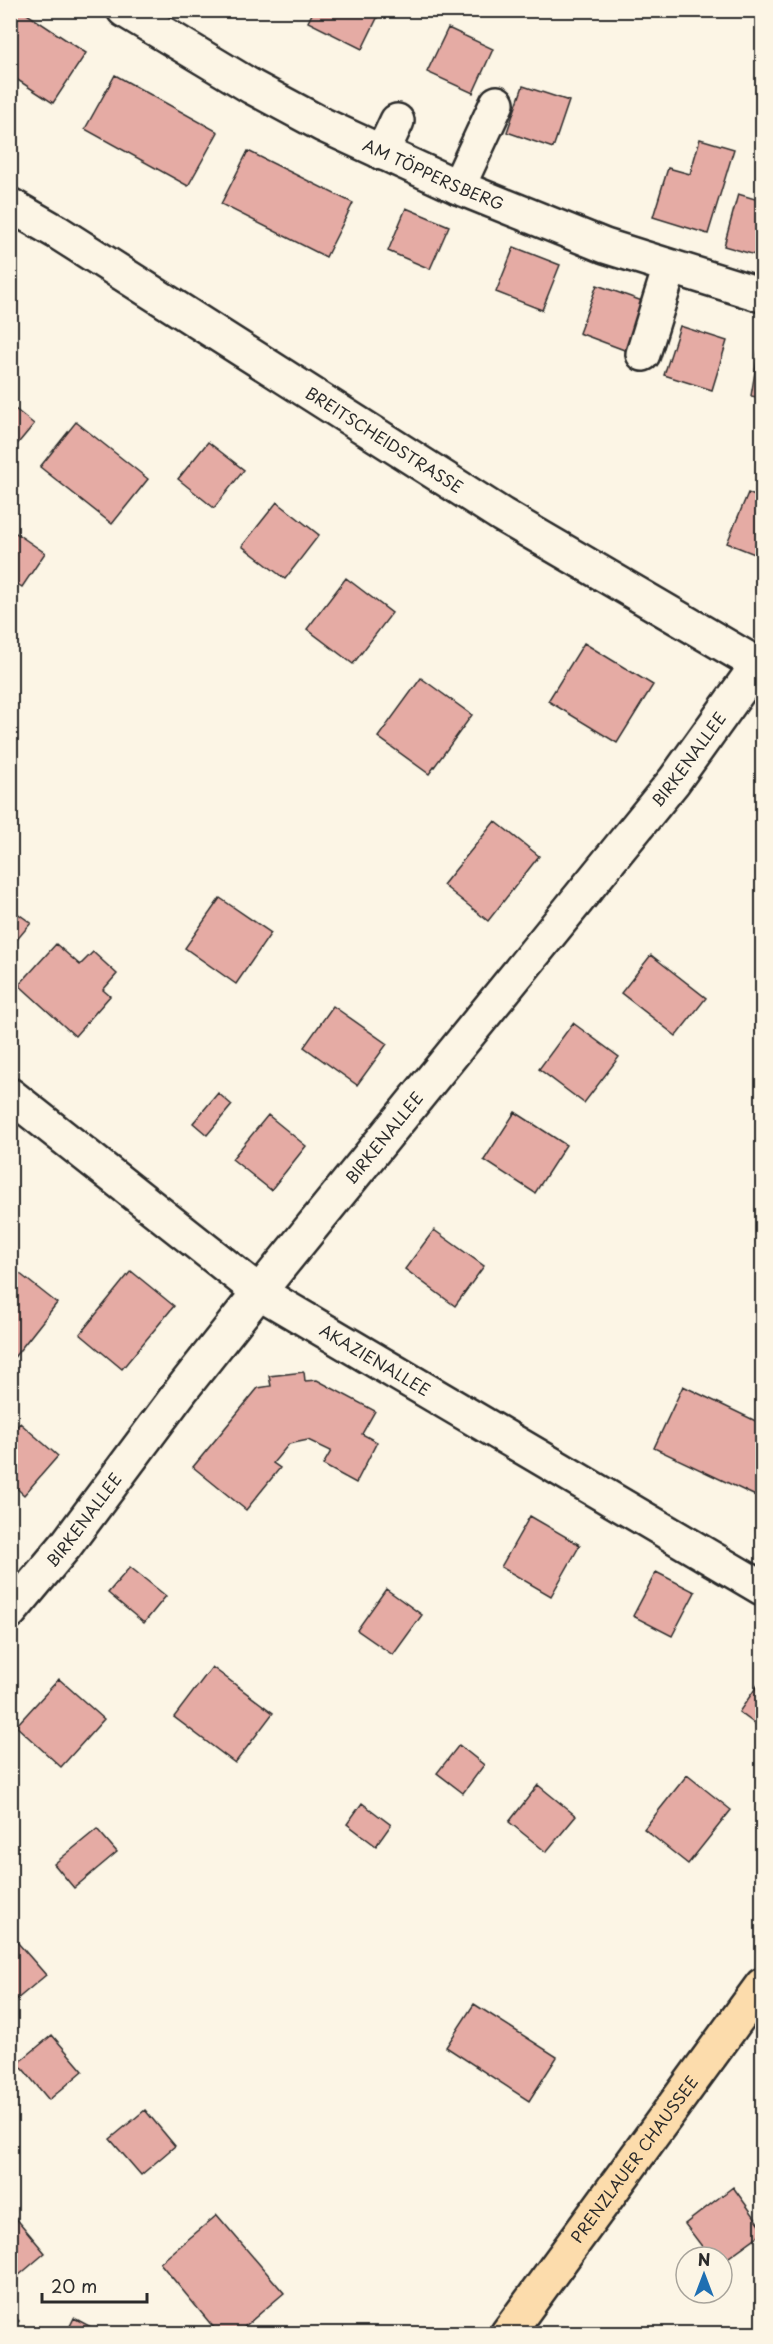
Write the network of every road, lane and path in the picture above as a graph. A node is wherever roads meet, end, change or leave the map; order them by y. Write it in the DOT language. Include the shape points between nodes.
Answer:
graph roads {
  1 [pos="124,10"];
  2 [pos="497,103"];
  3 [pos="397,121"];
  4 [pos="382,153"];
  5 [pos="458,187"];
  6 [pos="10,205"];
  7 [pos="670,267"];
  8 [pos="762,295"];
  9 [pos="643,354"];
  10 [pos="760,666"];
  11 [pos="10,1095"];
  12 [pos="260,1292"];
  13 [pos="762,1588"];
  14 [pos="10,1612"];
  15 [pos="762,1985"];
  16 [pos="507,2334"];
  1 -- 4 [label="street, AM TÖPPERSBERG" via="252,87"];
  2 -- 5 [label="street"];
  3 -- 4 [label="street"];
  4 -- 5 [label="street, AM TÖPPERSBERG"];
  5 -- 7 [label="street, AM TÖPPERSBERG" via="605,246"];
  6 -- 10 [label="street, BREITSCHEIDSTRASSE" via="502,514"];
  7 -- 8 [label="street, AM TÖPPERSBERG"];
  7 -- 9 [label="street"];
  10 -- 12 [label="street, BIRKENALLEE" via="674,781"];
  11 -- 12 [label="street, AKAZIENALLEE"];
  12 -- 13 [label="street, AKAZIENALLEE"];
  12 -- 14 [label="street, BIRKENALLEE"];
  15 -- 16 [label="main road, PRENZLAUER CHAUSSEE"];
}
